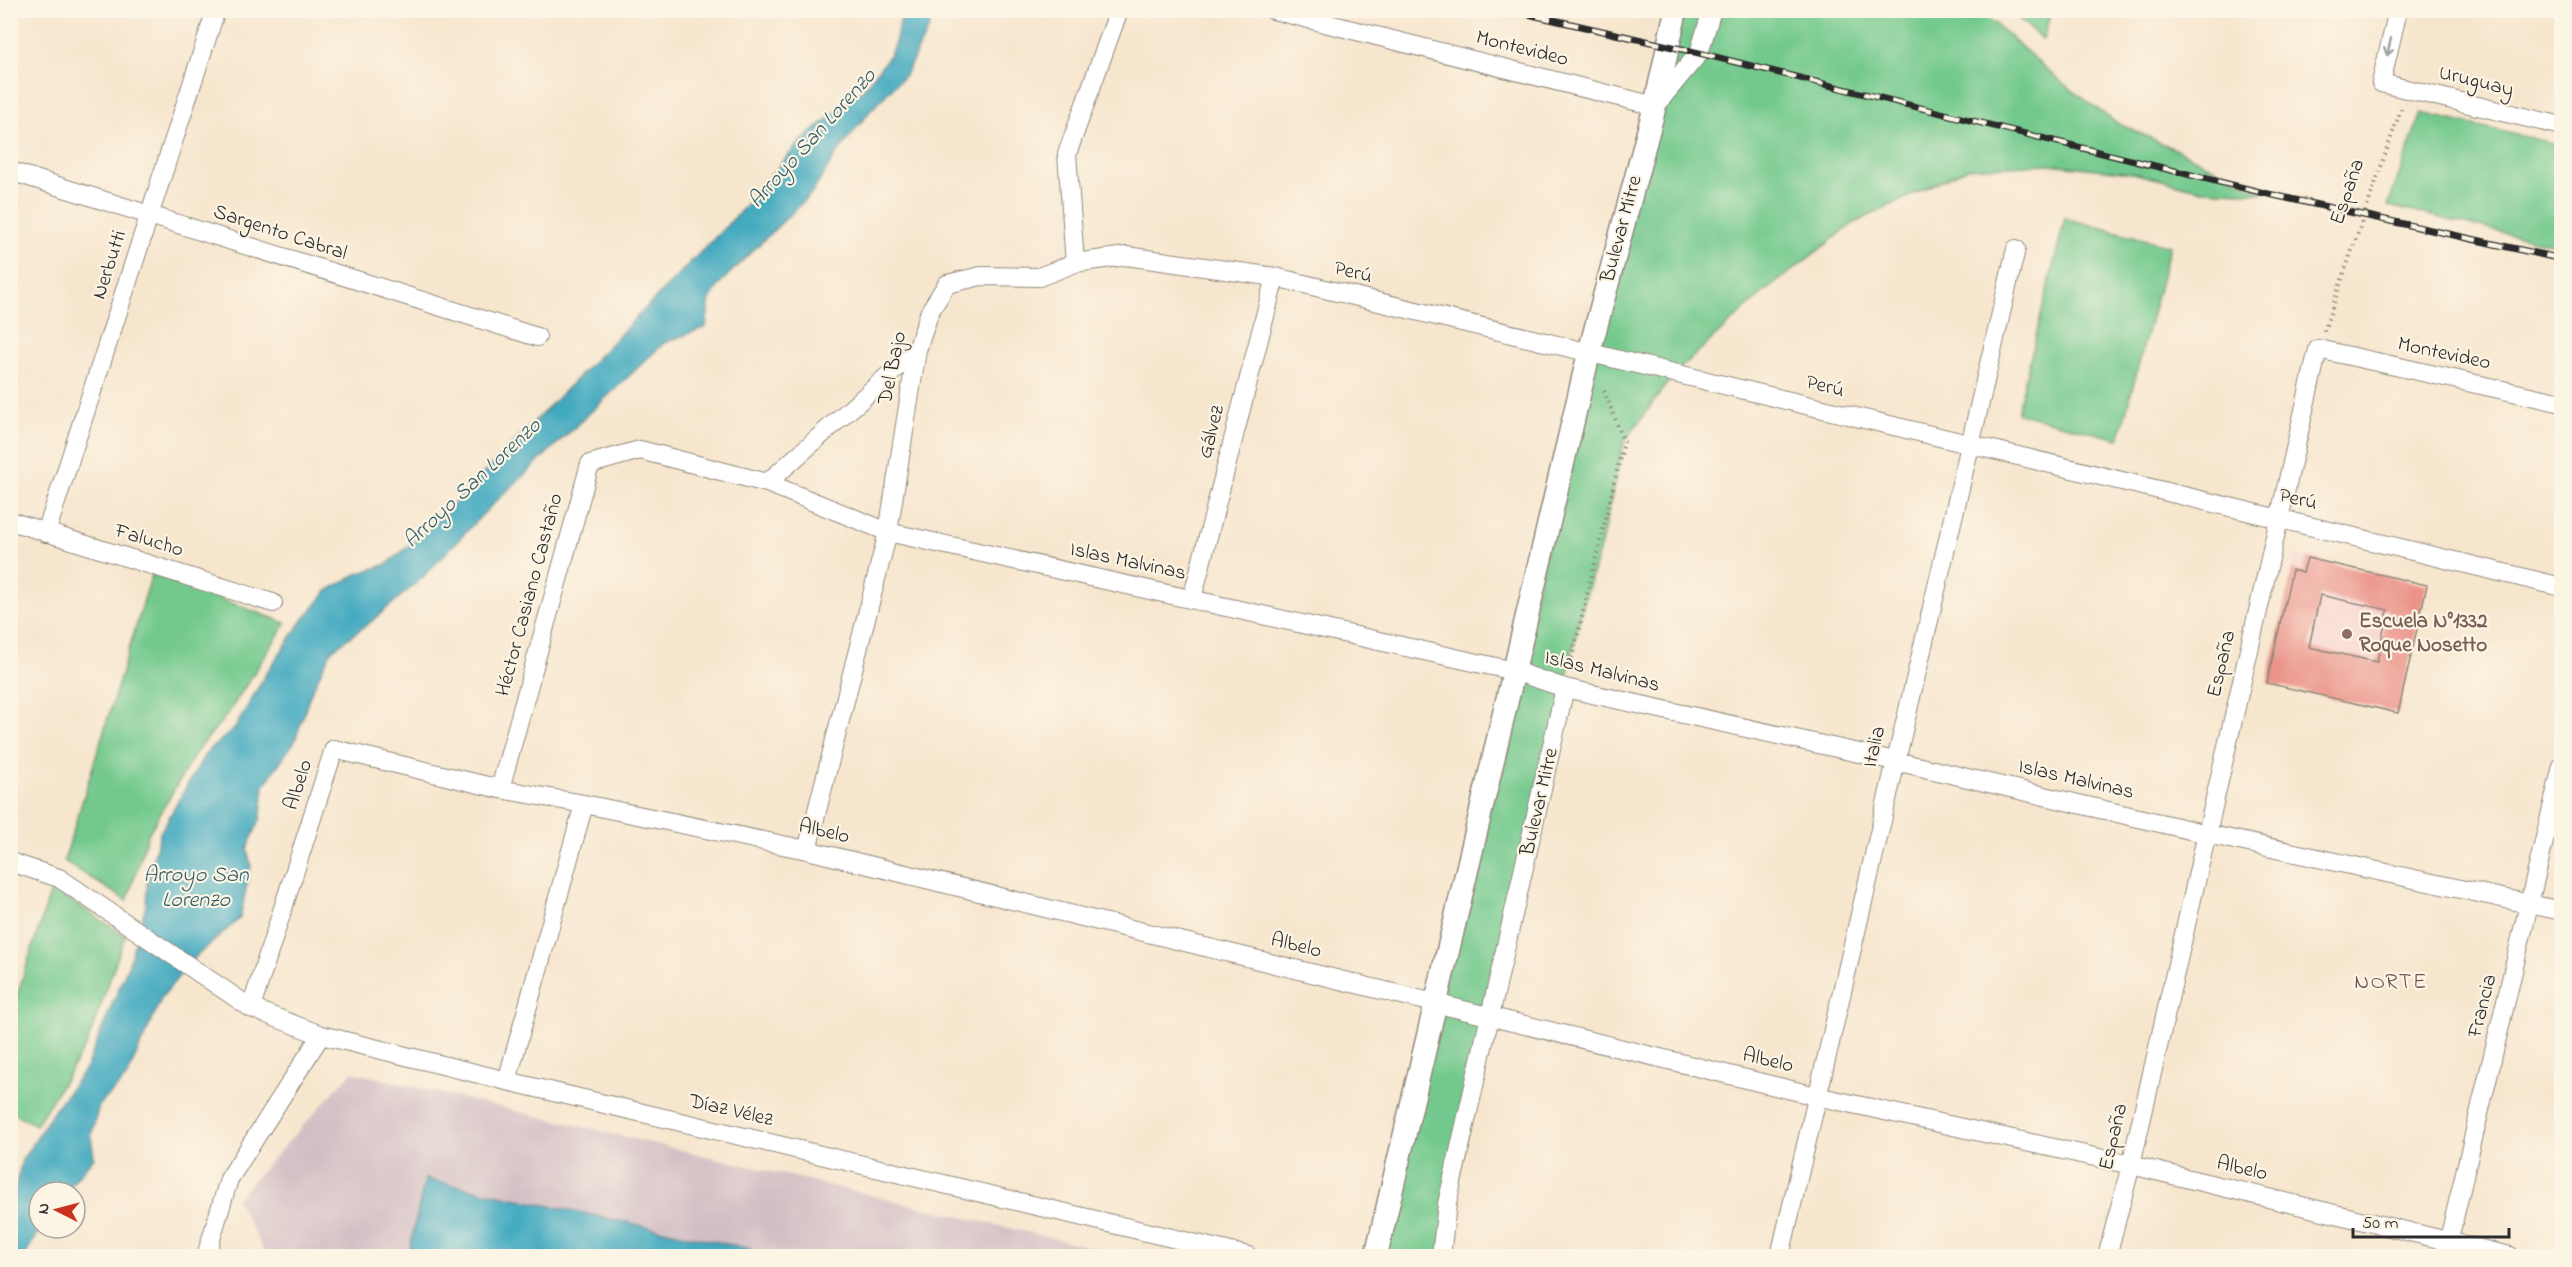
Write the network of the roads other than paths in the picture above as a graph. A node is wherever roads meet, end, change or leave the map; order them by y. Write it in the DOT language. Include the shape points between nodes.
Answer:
graph roads {
  1 [pos="216,10"];
  2 [pos="1119,10"];
  3 [pos="1273,10"];
  4 [pos="1676,10"];
  5 [pos="1712,10"];
  6 [pos="2398,10"];
  7 [pos="1655,106"];
  8 [pos="2562,126"];
  9 [pos="10,171"];
  10 [pos="149,215"];
  11 [pos="2016,249"];
  12 [pos="1075,263"];
  13 [pos="1275,277"];
  14 [pos="537,337"];
  15 [pos="2318,349"];
  16 [pos="916,350"];
  17 [pos="1589,352"];
  18 [pos="2562,403"];
  19 [pos="1969,444"];
  20 [pos="640,450"];
  21 [pos="767,483"];
  22 [pos="2277,519"];
  23 [pos="10,521"];
  24 [pos="888,532"];
  25 [pos="46,533"];
  26 [pos="2562,587"];
  27 [pos="1192,599"];
  28 [pos="273,603"];
  29 [pos="1514,671"];
  30 [pos="1565,688"];
  31 [pos="1895,761"];
  32 [pos="2562,766"];
  33 [pos="500,789"];
  34 [pos="584,804"];
  35 [pos="2206,834"];
  36 [pos="807,850"];
  37 [pos="10,862"];
  38 [pos="2531,903"];
  39 [pos="2562,911"];
  40 [pos="1435,1003"];
  41 [pos="251,1008"];
  42 [pos="1491,1018"];
  43 [pos="321,1035"];
  44 [pos="507,1082"];
  45 [pos="1816,1096"];
  46 [pos="2131,1165"];
  47 [pos="2447,1249"];
  48 [pos="206,1257"];
  49 [pos="1248,1257"];
  50 [pos="1376,1257"];
  51 [pos="1441,1257"];
  52 [pos="1780,1257"];
  53 [pos="2107,1257"];
  54 [pos="2510,1257"];
  1 -- 10 [label="street, Nerbutti"];
  2 -- 12 [label="street" via="1067,154"];
  3 -- 7 [label="street, Montevideo"];
  4 -- 7 [label="street, Bulevar Mitre"];
  5 -- 7 [label="street, Bulevar Mitre" via="1699,53"];
  6 -- 8 [label="street, Uruguay, one-way" via="2381,83"];
  7 -- 17 [label="street, Bulevar Mitre"];
  9 -- 10 [label="street, Sargento Cabral"];
  10 -- 14 [label="street, Sargento Cabral"];
  10 -- 25 [label="street, Nerbutti"];
  11 -- 19 [label="street, Italia"];
  12 -- 13 [label="street, Perú" via="1126,256"];
  12 -- 16 [label="street, Del Bajo" via="1039,277 981,276 946,284 930,311"];
  13 -- 17 [label="street, Perú"];
  13 -- 27 [label="street, Gálvez"];
  15 -- 18 [label="street, Montevideo"];
  15 -- 22 [label="street, España"];
  16 -- 21 [label="street"];
  16 -- 24 [label="street, Del Bajo"];
  17 -- 19 [label="street, Perú"];
  17 -- 29 [label="street, Bulevar Mitre"];
  19 -- 22 [label="street, Perú"];
  19 -- 31 [label="street, Italia"];
  20 -- 21 [label="street, Islas Malvinas"];
  20 -- 33 [label="street, Héctor Casiano Castaño" via="590,464"];
  21 -- 24 [label="street, Islas Malvinas"];
  22 -- 26 [label="street, Perú"];
  22 -- 35 [label="street, España"];
  23 -- 25 [label="street, Falucho"];
  24 -- 27 [label="street, Islas Malvinas"];
  24 -- 36 [label="street, Del Bajo"];
  25 -- 28 [label="street, Falucho"];
  27 -- 29 [label="street, Islas Malvinas"];
  29 -- 30 [label="street, Islas Malvinas"];
  29 -- 40 [label="street, Bulevar Mitre"];
  30 -- 31 [label="street, Islas Malvinas"];
  30 -- 42 [label="street, Bulevar Mitre"];
  31 -- 35 [label="street, Islas Malvinas"];
  31 -- 45 [label="street, Italia"];
  32 -- 38 [label="street, Francia"];
  33 -- 34 [label="street, Albelo"];
  33 -- 41 [label="street, Albelo" via="334,749"];
  34 -- 36 [label="street, Albelo"];
  34 -- 44 [label="street"];
  35 -- 38 [label="street, Islas Malvinas"];
  35 -- 46 [label="street, España"];
  36 -- 40 [label="street, Albelo"];
  37 -- 41 [label="street, Díaz Vélez" via="59,878"];
  38 -- 39 [label="street, Islas Malvinas"];
  38 -- 47 [label="street, Francia"];
  40 -- 42 [label="street, Albelo"];
  40 -- 50 [label="street, Bulevar Mitre"];
  41 -- 43 [label="street, Díaz Vélez"];
  42 -- 45 [label="street, Albelo"];
  42 -- 51 [label="street, Bulevar Mitre" via="1448,1204"];
  43 -- 44 [label="street, Díaz Vélez"];
  43 -- 48 [label="street" via="229,1179"];
  44 -- 49 [label="street, Díaz Vélez"];
  45 -- 46 [label="street, Albelo"];
  45 -- 52 [label="street, Italia"];
  46 -- 47 [label="street, Albelo"];
  46 -- 53 [label="street, España"];
  47 -- 54 [label="street, Albelo"];
}
